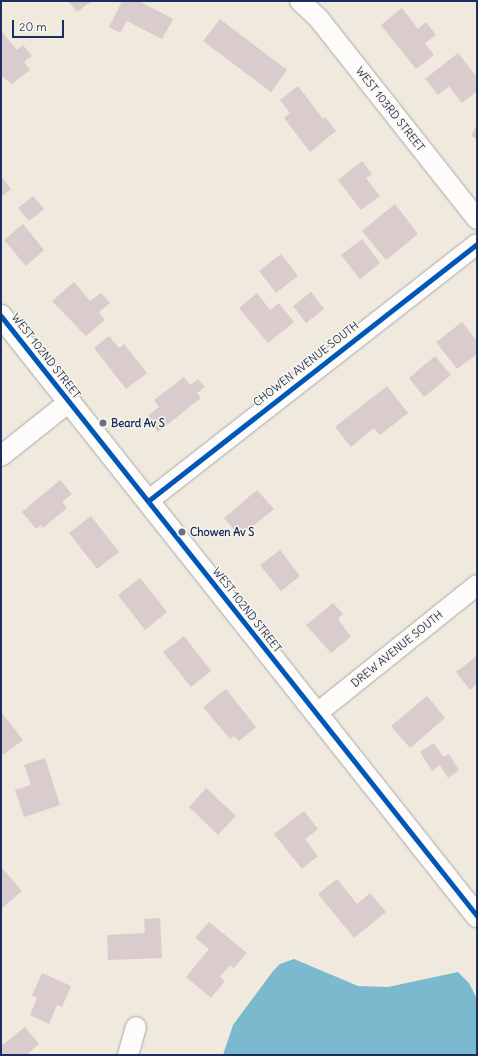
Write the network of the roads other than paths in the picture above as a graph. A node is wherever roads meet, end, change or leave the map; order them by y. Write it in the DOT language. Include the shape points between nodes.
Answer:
graph roads {
  1 [pos="300,1"];
  2 [pos="477,219"];
  3 [pos="477,244"];
  4 [pos="1,316"];
  5 [pos="69,402"];
  6 [pos="1,456"];
  7 [pos="148,501"];
  8 [pos="477,585"];
  9 [pos="316,714"];
  10 [pos="477,916"];
  11 [pos="136,1027"];
  12 [pos="128,1055"];
  1 -- 2 [label="street, WEST 103RD STREET" via="319,19"];
  3 -- 7 [label="street, CHOWEN AVENUE SOUTH"];
  4 -- 5 [label="street, WEST 102ND STREET"];
  5 -- 6 [label="street"];
  5 -- 7 [label="street, WEST 102ND STREET"];
  7 -- 9 [label="street, WEST 102ND STREET"];
  8 -- 9 [label="street, DREW AVENUE SOUTH"];
  9 -- 10 [label="street, WEST 102ND STREET"];
  11 -- 12 [label="street"];
}
